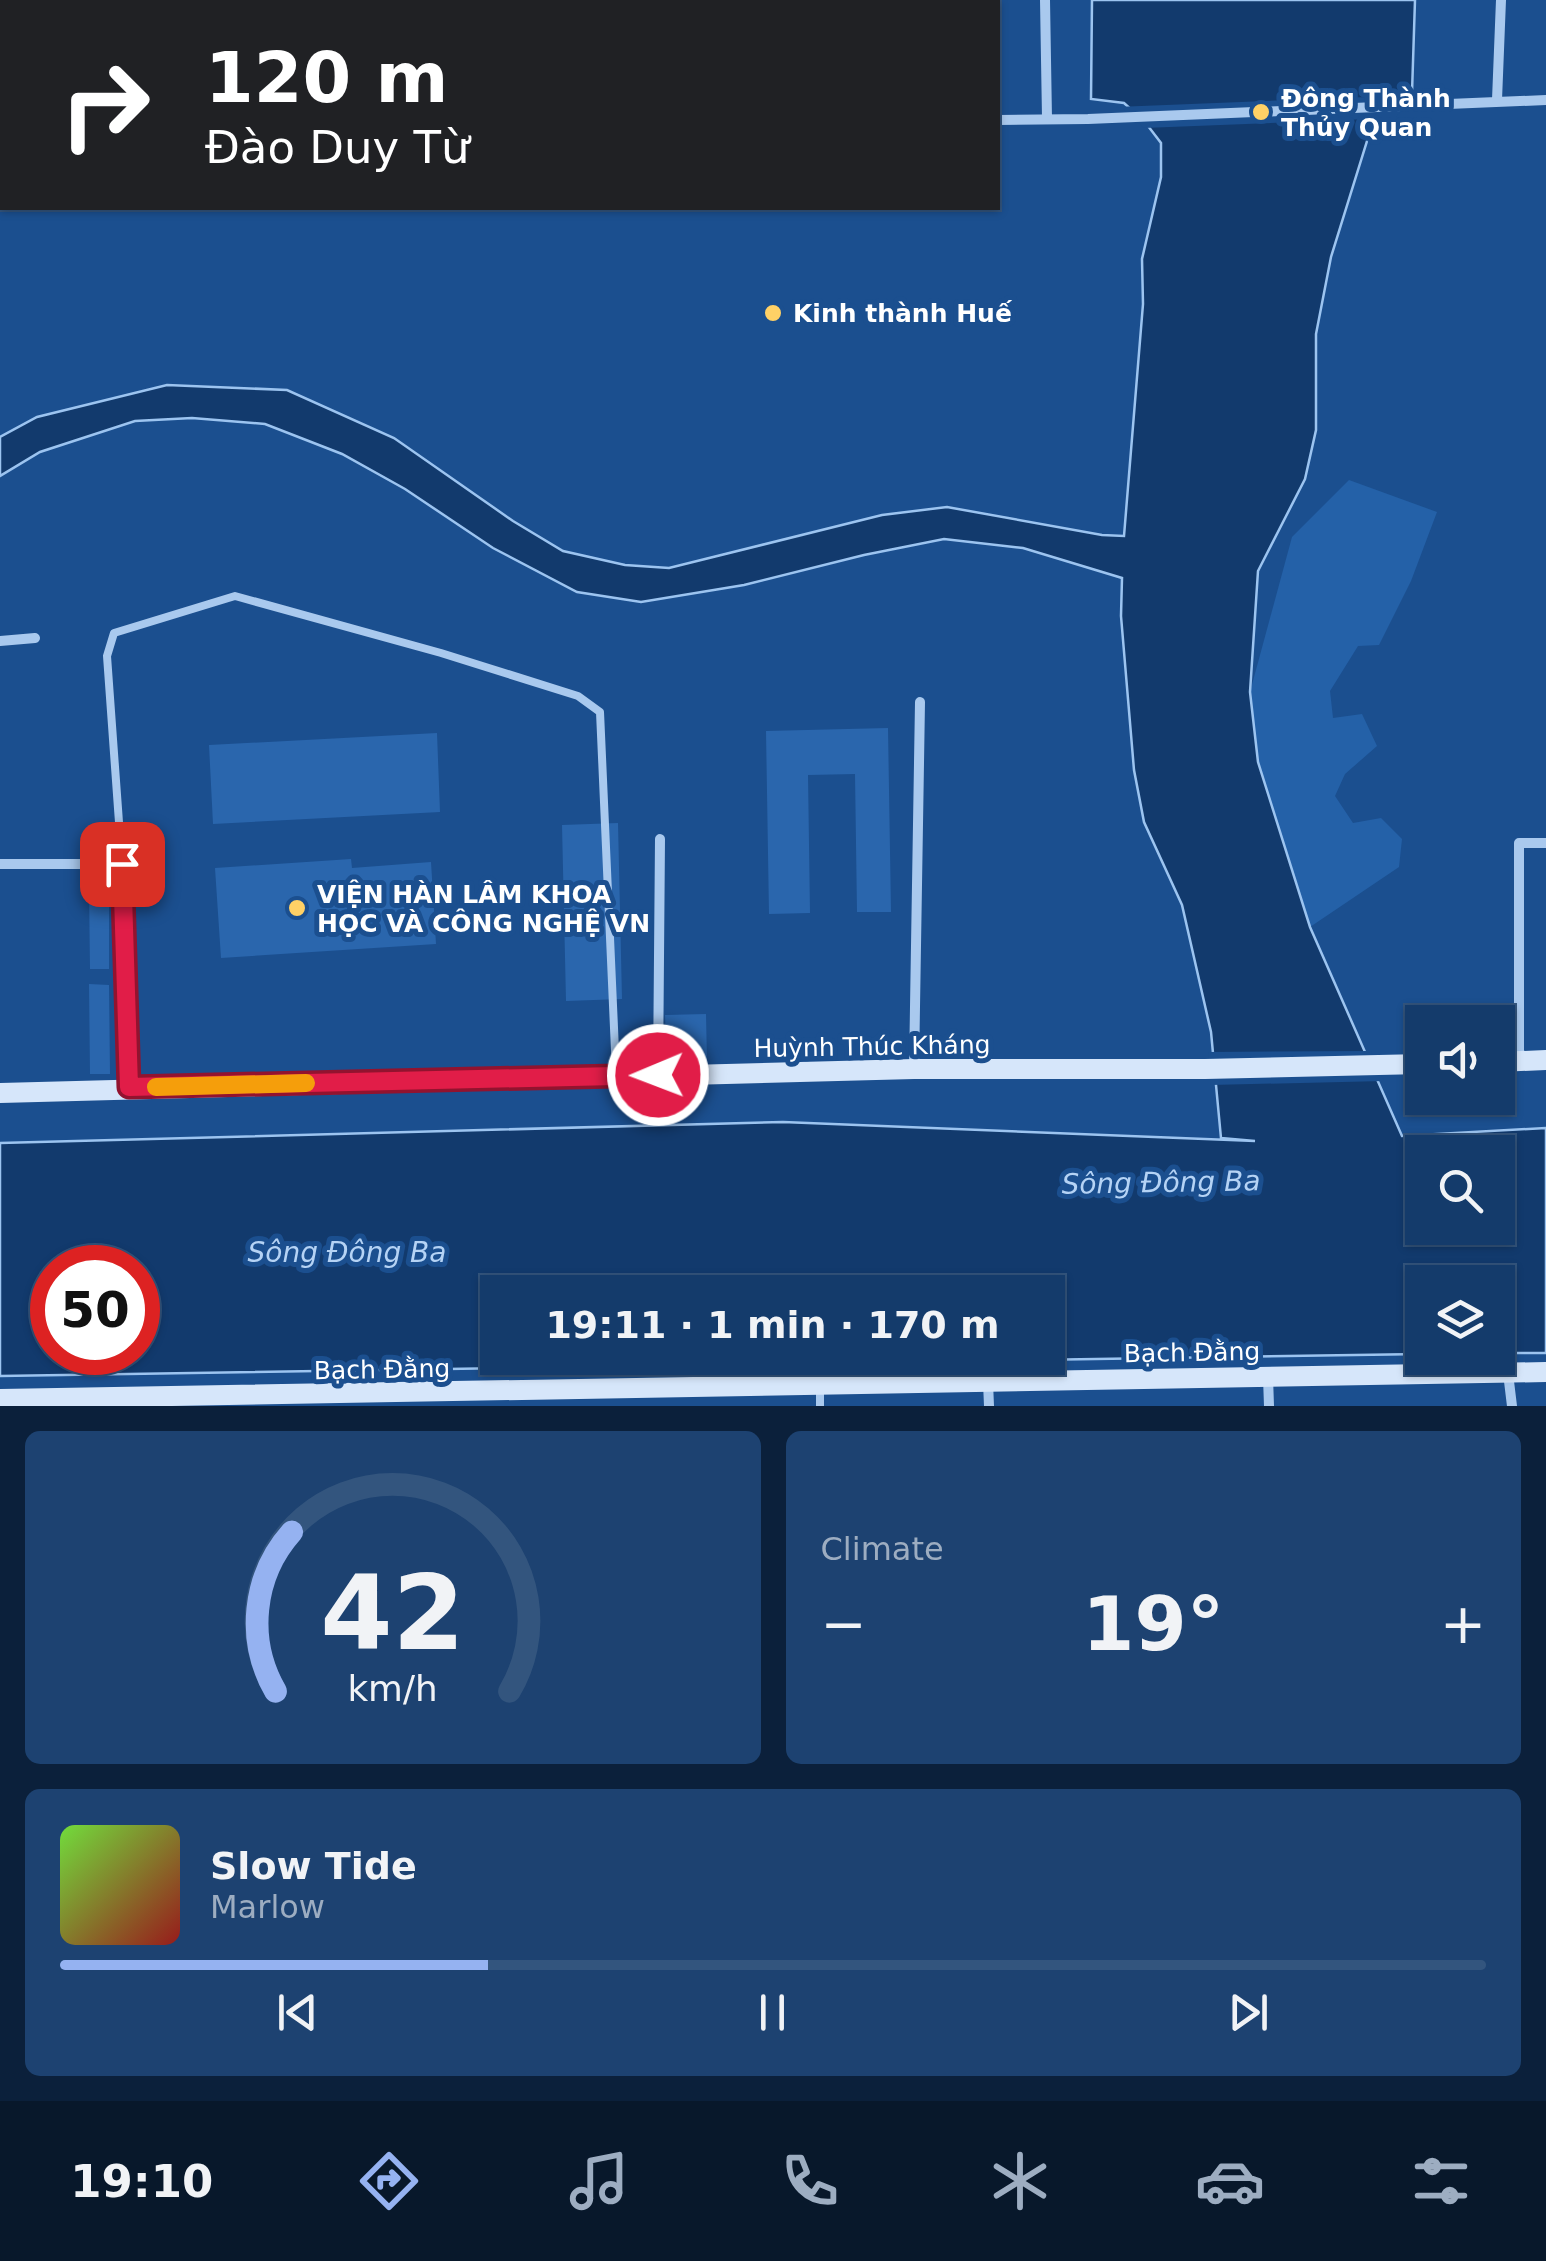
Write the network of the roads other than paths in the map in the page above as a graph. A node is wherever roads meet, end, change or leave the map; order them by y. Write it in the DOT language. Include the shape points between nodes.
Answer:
graph roads {
  1 [pos="1046,0"];
  2 [pos="1501,0"];
  3 [pos="1497,100"];
  4 [pos="1546,100"];
  5 [pos="1047,118"];
  6 [pos="1000,120"];
  7 [pos="35,638"];
  8 [pos="0,641"];
  9 [pos="920,702"];
  10 [pos="660,840"];
  11 [pos="1546,843"];
  12 [pos="0,864"];
  13 [pos="122,864"];
  14 [pos="1511,1005"];
  15 [pos="1546,1060"];
  16 [pos="1515,1062"];
  17 [pos="1405,1064"];
  18 [pos="914,1069"];
  19 [pos="658,1075"];
  20 [pos="616,1076"];
  21 [pos="129,1087"];
  22 [pos="0,1093"];
  23 [pos="1546,1372"];
  24 [pos="1515,1373"];
  25 [pos="1405,1374"];
  26 [pos="1508,1375"];
  27 [pos="1268,1376"];
  28 [pos="988,1381"];
  29 [pos="820,1383"];
  30 [pos="727,1396"];
  31 [pos="0,1399"];
  32 [pos="499,1399"];
  33 [pos="28,1402"];
  34 [pos="820,1406"];
  35 [pos="989,1406"];
  36 [pos="1268,1406"];
  37 [pos="1512,1406"];
  1 -- 5 [label="street"];
  2 -- 3 [label="street"];
  3 -- 4 [label="street"];
  3 -- 5 [label="street"];
  5 -- 6 [label="street"];
  7 -- 8 [label="street"];
  9 -- 18 [label="street"];
  10 -- 19 [label="street"];
  11 -- 14 [label="street" via="1519,843"];
  12 -- 13 [label="street"];
  13 -- 20 [label="lane" via="107,656 114,633 130,627 234,596 578,696 600,712"];
  13 -- 21 [label="street"];
  15 -- 16 [label="street"];
  17 -- 18 [label="street, Huỳnh Thúc Kháng"];
  18 -- 19 [label="street, Huỳnh Thúc Kháng"];
  19 -- 20 [label="street, Huỳnh Thúc Kháng"];
  20 -- 21 [label="street, Huỳnh Thúc Kháng"];
  21 -- 22 [label="street, Huỳnh Thúc Kháng"];
  23 -- 24 [label="street, Bạch Đằng"];
  25 -- 27 [label="street, Bạch Đằng"];
  26 -- 37 [label="street"];
  27 -- 28 [label="street, Bạch Đằng"];
  27 -- 36 [label="street"];
  28 -- 29 [label="street, Bạch Đằng"];
  28 -- 35 [label="street"];
  29 -- 30 [label="street, Bạch Đằng"];
  29 -- 34 [label="lane"];
  30 -- 32 [label="street, Bạch Đằng"];
  31 -- 33 [label="street, Bạch Đằng"];
  32 -- 33 [label="street, Bạch Đằng"];
}
